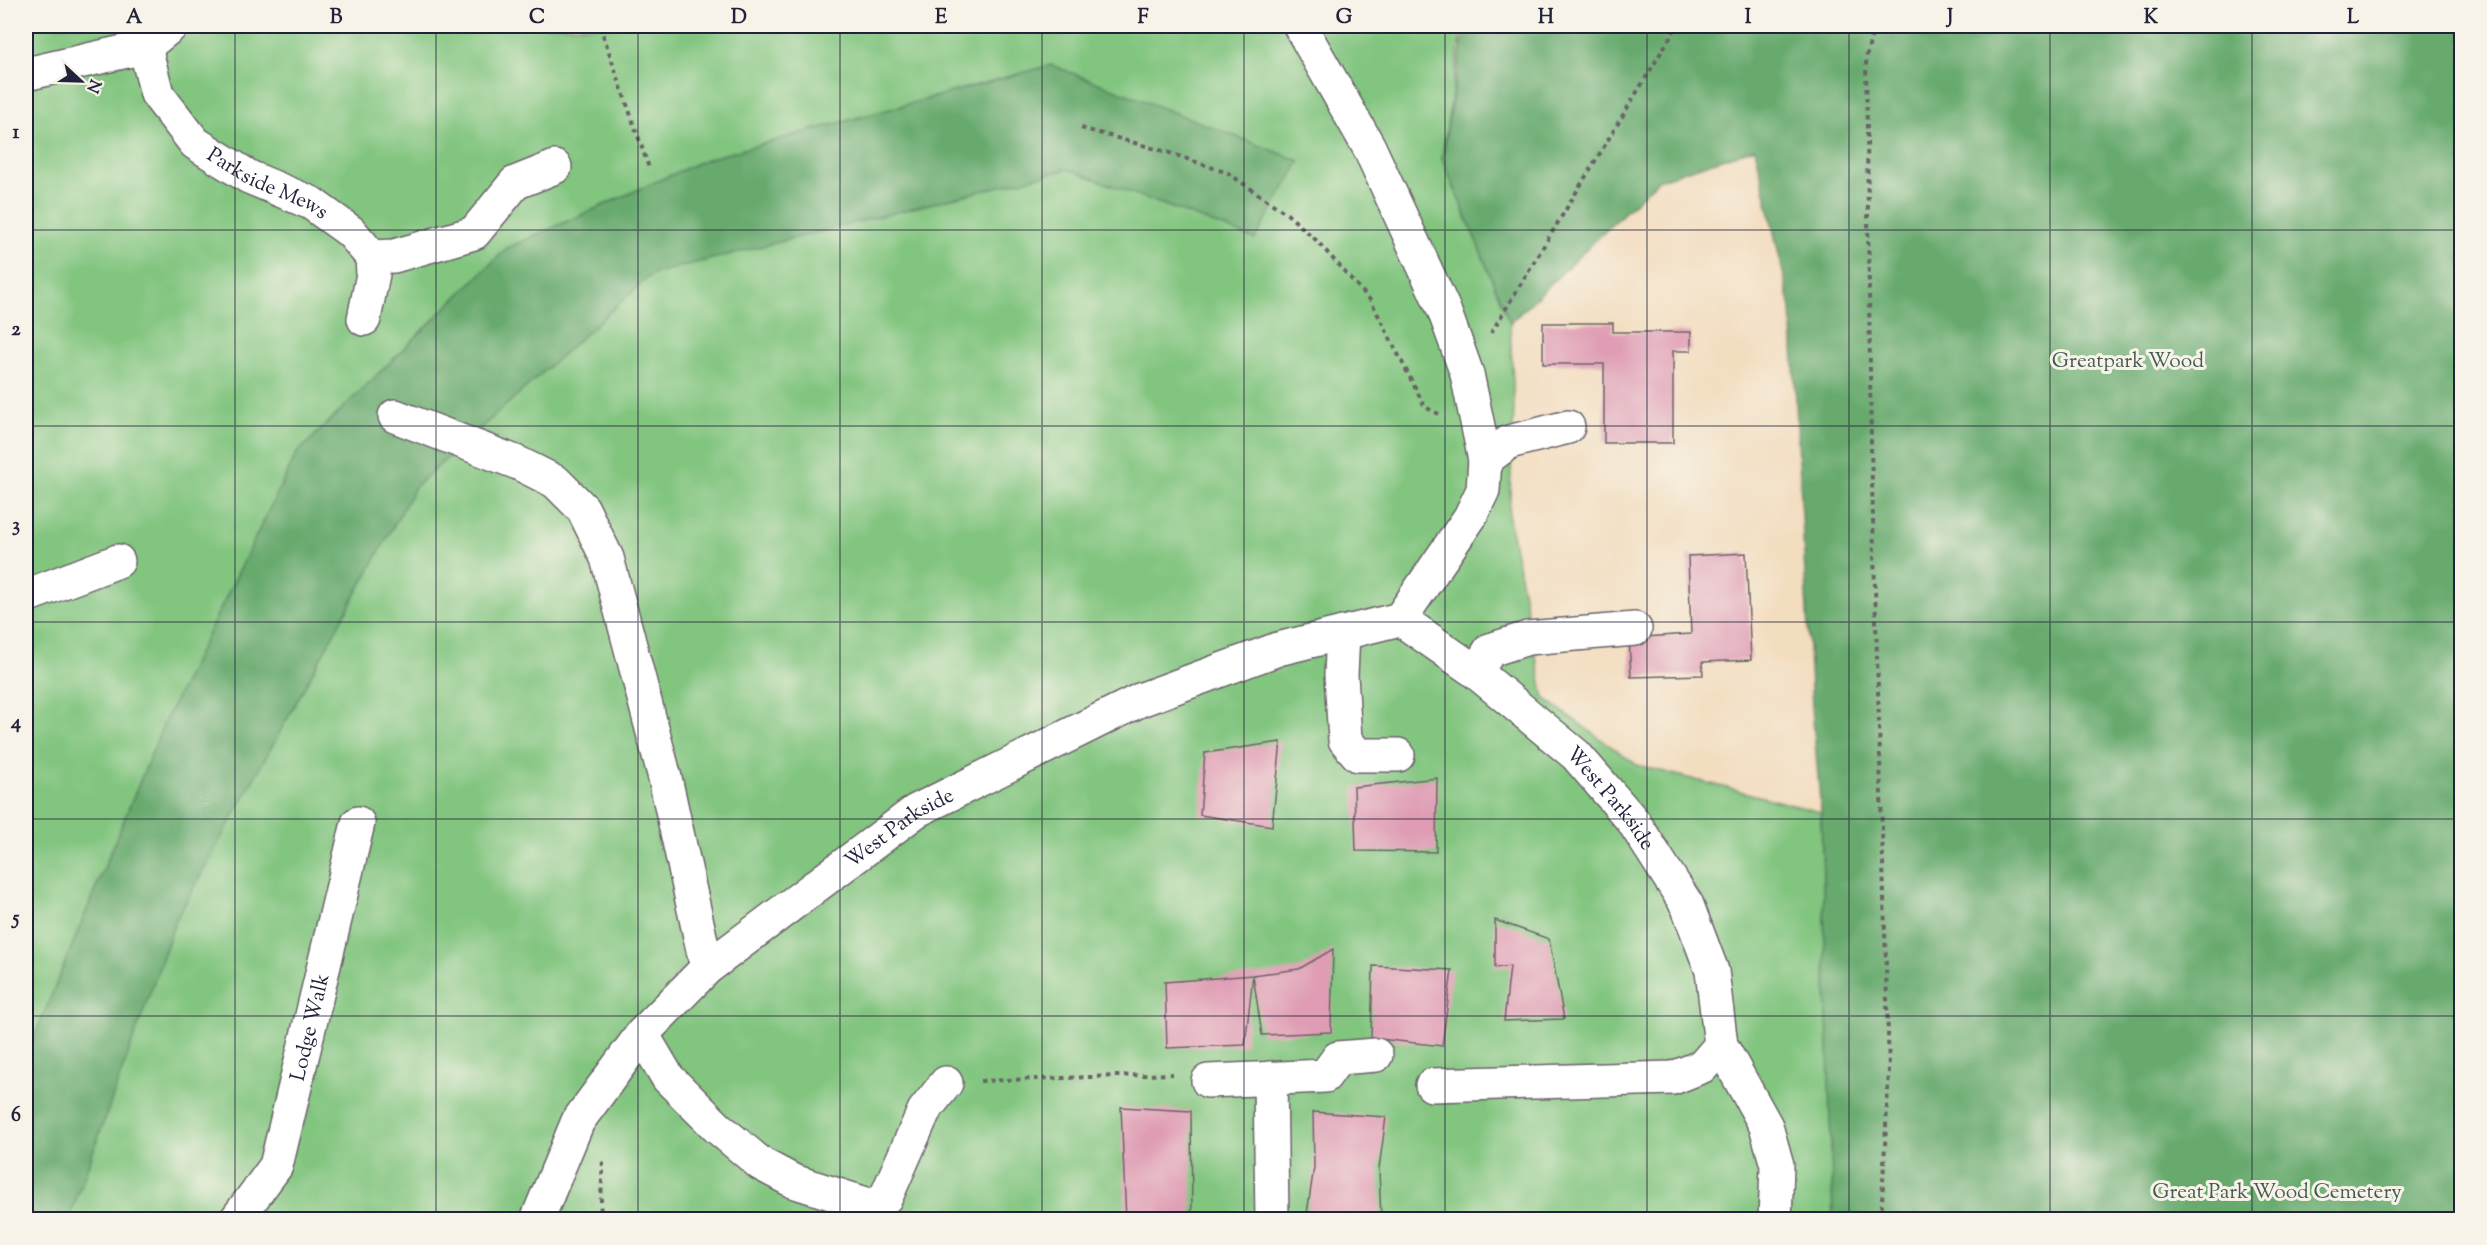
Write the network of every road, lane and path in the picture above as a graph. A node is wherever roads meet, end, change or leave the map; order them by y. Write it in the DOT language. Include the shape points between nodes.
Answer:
graph roads {
  1 [pos="171,26"];
  2 [pos="600,26"];
  3 [pos="1300,26"];
  4 [pos="1677,26"];
  5 [pos="1874,26"];
  6 [pos="145,47"];
  7 [pos="26,74"];
  8 [pos="1081,128"];
  9 [pos="555,167"];
  10 [pos="649,168"];
  11 [pos="372,258"];
  12 [pos="364,319"];
  13 [pos="1467,374"];
  14 [pos="1474,408"];
  15 [pos="395,416"];
  16 [pos="1568,428"];
  17 [pos="1485,460"];
  18 [pos="118,561"];
  19 [pos="26,596"];
  20 [pos="1400,619"];
  21 [pos="1635,629"];
  22 [pos="1343,633"];
  23 [pos="1476,672"];
  24 [pos="1398,755"];
  25 [pos="358,823"];
  26 [pos="707,968"];
  27 [pos="642,1034"];
  28 [pos="1721,1045"];
  29 [pos="1376,1056"];
  30 [pos="1270,1078"];
  31 [pos="1208,1081"];
  32 [pos="946,1083"];
  33 [pos="1432,1085"];
  34 [pos="881,1212"];
  35 [pos="236,1220"];
  36 [pos="537,1220"];
  37 [pos="1272,1220"];
  38 [pos="1775,1220"];
  39 [pos="1881,1220"];
  1 -- 6 [label="street"];
  2 -- 10 [label="path"];
  3 -- 13 [label="street" via="1369,147 1444,310"];
  4 -- 13 [label="path"];
  5 -- 39 [label="path" via="1866,58 1871,449 1889,1070"];
  6 -- 7 [label="street"];
  6 -- 11 [label="street, Parkside Mews" via="157,94 195,143 249,177 311,203 351,232"];
  8 -- 14 [label="path" via="1228,173 1287,214 1371,301 1425,407 1440,415"];
  9 -- 11 [label="street" via="515,183 474,233 394,256"];
  11 -- 12 [label="street" via="373,274"];
  13 -- 14 [label="street"];
  14 -- 17 [label="street"];
  15 -- 26 [label="street" via="518,463 556,482 583,509 607,558 665,778"];
  16 -- 17 [label="street" via="1509,442"];
  17 -- 20 [label="street" via="1483,490 1470,517"];
  18 -- 19 [label="street"];
  20 -- 22 [label="street, West Parkside"];
  20 -- 23 [label="street, West Parkside"];
  21 -- 23 [label="street" via="1528,638 1490,650"];
  22 -- 24 [label="street" via="1345,740 1358,754"];
  22 -- 26 [label="street, West Parkside" via="1278,649 1140,700 916,810"];
  23 -- 28 [label="street, West Parkside" via="1576,755 1633,821 1687,905 1712,971"];
  25 -- 35 [label="street, Lodge Walk" via="276,1166"];
  26 -- 27 [label="street, West Parkside"];
  27 -- 34 [label="street" via="668,1078 761,1164 793,1181"];
  27 -- 36 [label="street, West Parkside" via="578,1121"];
  28 -- 33 [label="street" via="1703,1066 1672,1078"];
  28 -- 38 [label="street" via="1766,1126 1777,1165"];
  29 -- 30 [label="street" via="1338,1058 1325,1076"];
  30 -- 31 [label="street"];
  30 -- 37 [label="street"];
  31 -- 32 [label="path" via="1205,1073"];
  32 -- 34 [label="street" via="924,1111"];
}
